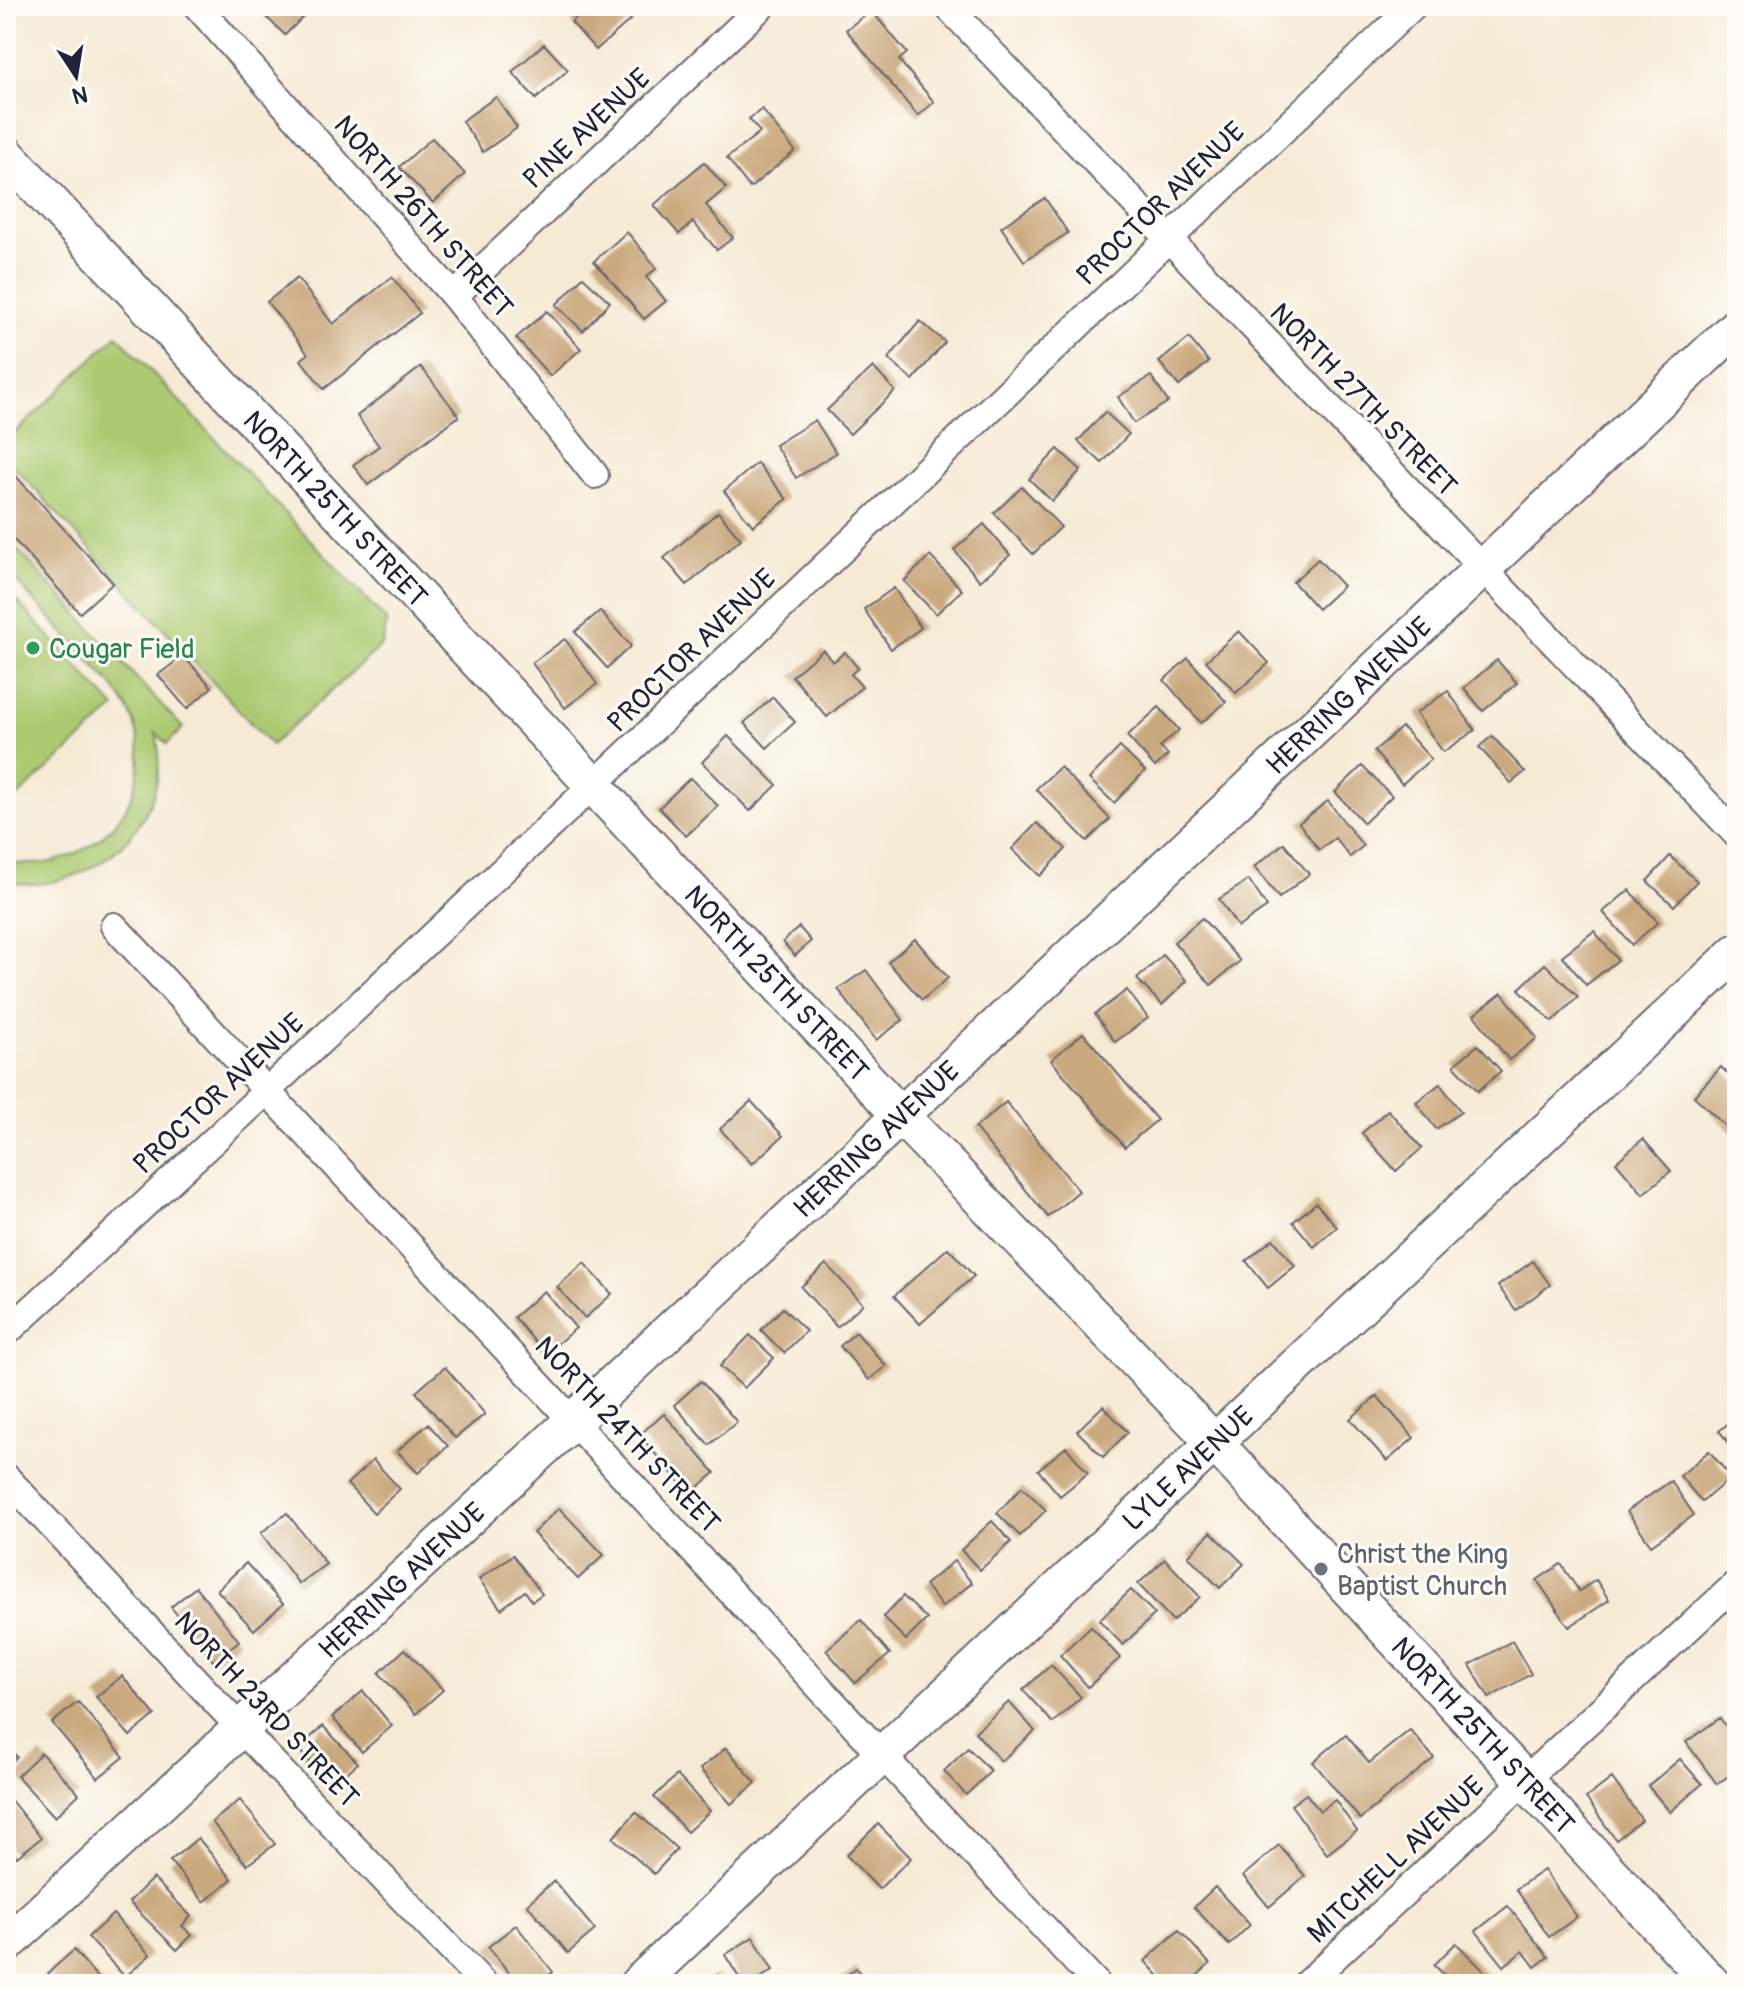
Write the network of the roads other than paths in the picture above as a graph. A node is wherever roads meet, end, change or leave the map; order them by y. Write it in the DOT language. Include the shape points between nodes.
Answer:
graph roads {
  1 [pos="197,6"];
  2 [pos="762,6"];
  3 [pos="947,6"];
  4 [pos="1413,6"];
  5 [pos="6,154"];
  6 [pos="1168,240"];
  7 [pos="454,296"];
  8 [pos="1737,326"];
  9 [pos="595,475"];
  10 [pos="1482,569"];
  11 [pos="594,786"];
  12 [pos="1737,835"];
  13 [pos="114,926"];
  14 [pos="1737,952"];
  15 [pos="267,1092"];
  16 [pos="901,1116"];
  17 [pos="6,1333"];
  18 [pos="574,1422"];
  19 [pos="1215,1443"];
  20 [pos="6,1477"];
  21 [pos="1737,1583"];
  22 [pos="241,1729"];
  23 [pos="882,1755"];
  24 [pos="1526,1781"];
  25 [pos="6,1945"];
  26 [pos="484,1984"];
  27 [pos="638,1984"];
  28 [pos="1097,1984"];
  29 [pos="1306,1984"];
  30 [pos="1712,1984"];
  1 -- 7 [label="street, NORTH 26TH STREET"];
  2 -- 7 [label="street, PINE AVENUE"];
  3 -- 6 [label="street, NORTH 27TH STREET"];
  4 -- 6 [label="street, PROCTOR AVENUE"];
  5 -- 11 [label="main road, NORTH 25TH STREET"];
  6 -- 10 [label="street, NORTH 27TH STREET"];
  6 -- 11 [label="street, PROCTOR AVENUE"];
  7 -- 9 [label="street, NORTH 26TH STREET"];
  8 -- 10 [label="main road, HERRING AVENUE"];
  10 -- 12 [label="street, NORTH 27TH STREET"];
  10 -- 16 [label="main road, HERRING AVENUE"];
  11 -- 15 [label="street, PROCTOR AVENUE"];
  11 -- 16 [label="main road, NORTH 25TH STREET"];
  13 -- 15 [label="street, NORTH 24TH STREET"];
  14 -- 19 [label="main road, LYLE AVENUE"];
  15 -- 17 [label="street, PROCTOR AVENUE"];
  15 -- 18 [label="street, NORTH 24TH STREET"];
  16 -- 18 [label="main road, HERRING AVENUE"];
  16 -- 19 [label="main road, NORTH 25TH STREET"];
  18 -- 22 [label="main road, HERRING AVENUE"];
  18 -- 23 [label="street, NORTH 24TH STREET"];
  19 -- 23 [label="main road, LYLE AVENUE"];
  19 -- 24 [label="main road, NORTH 25TH STREET"];
  20 -- 22 [label="street, NORTH 23RD STREET"];
  21 -- 24 [label="street, MITCHELL AVENUE"];
  22 -- 25 [label="main road, HERRING AVENUE"];
  22 -- 26 [label="street, NORTH 23RD STREET"];
  23 -- 27 [label="main road, LYLE AVENUE"];
  23 -- 28 [label="street, NORTH 24TH STREET"];
  24 -- 29 [label="street, MITCHELL AVENUE"];
  24 -- 30 [label="main road, NORTH 25TH STREET"];
}
